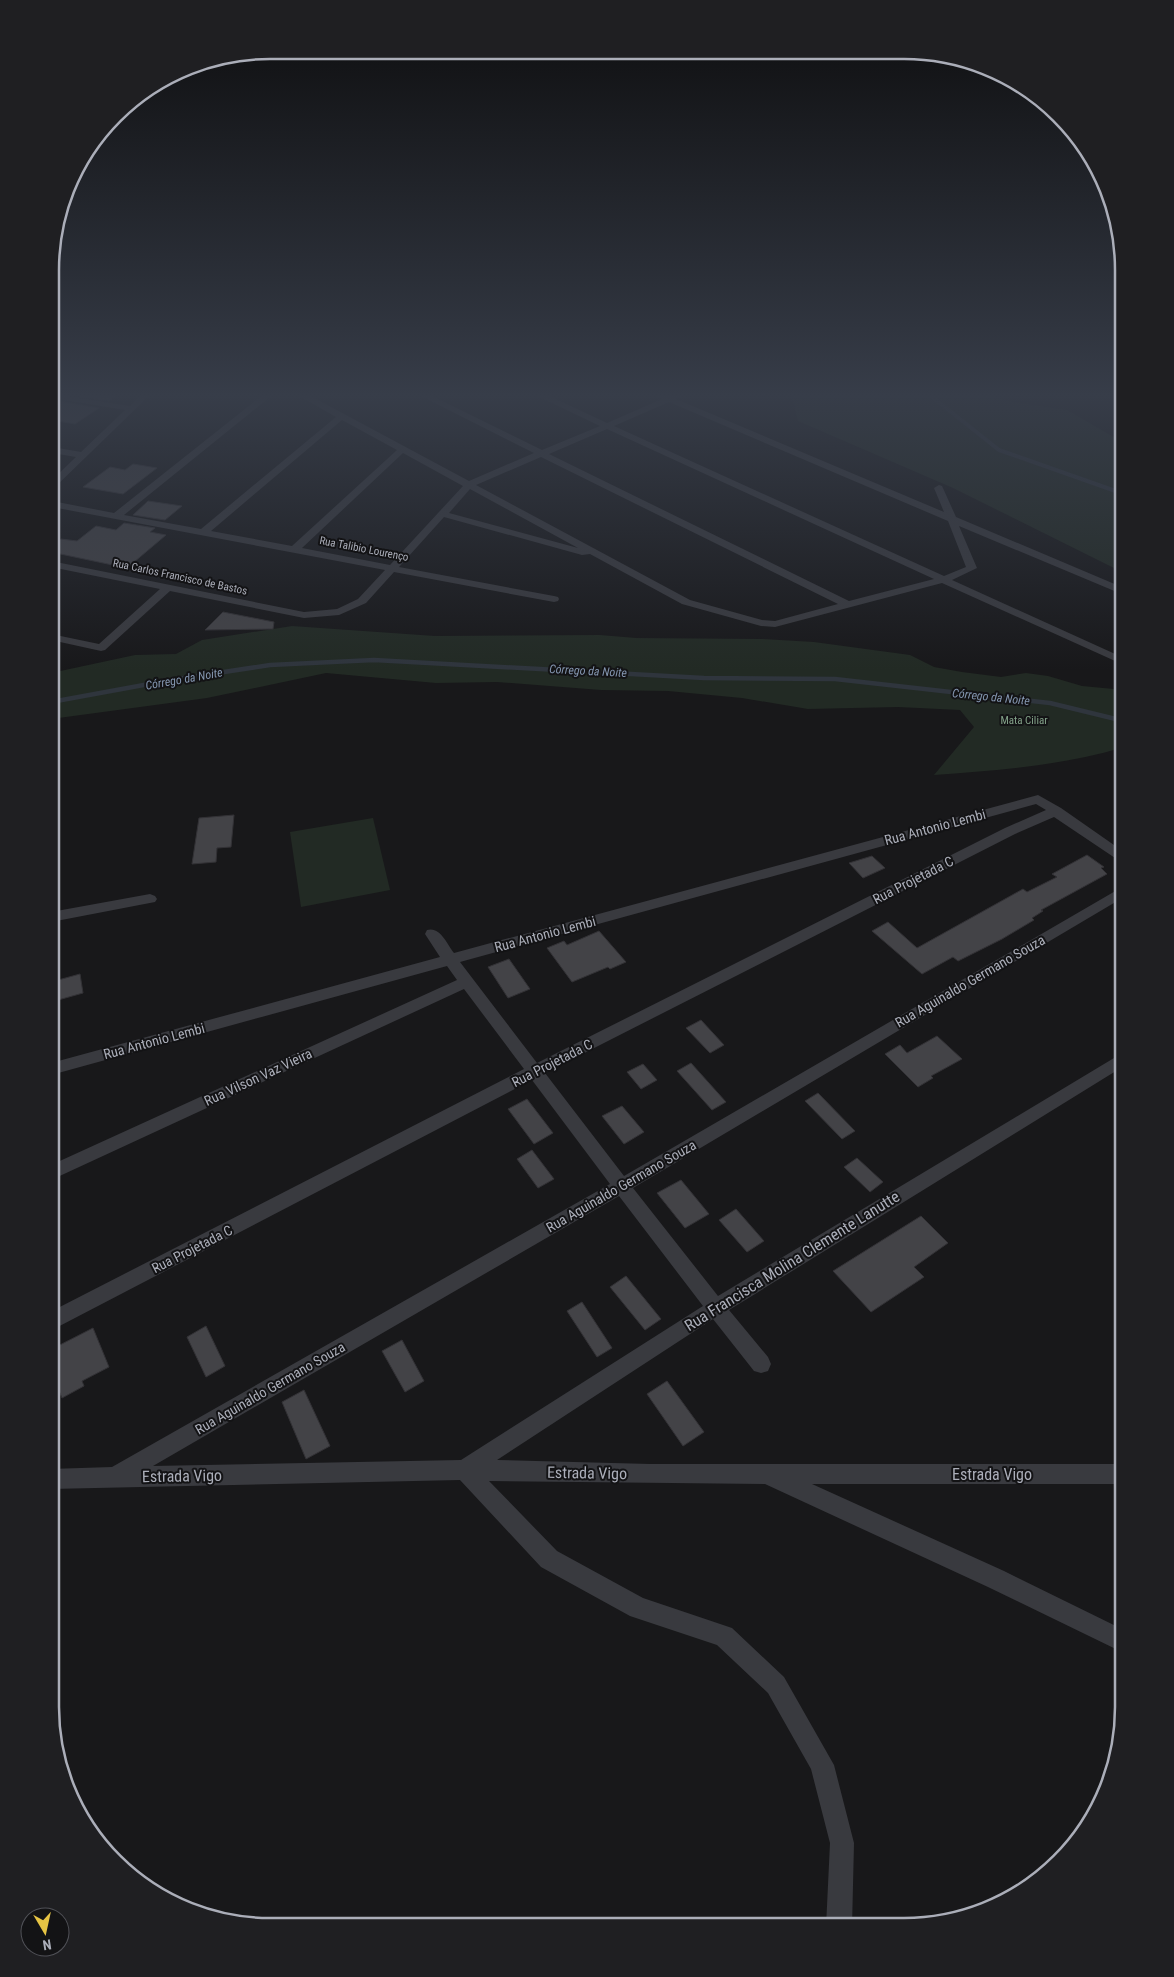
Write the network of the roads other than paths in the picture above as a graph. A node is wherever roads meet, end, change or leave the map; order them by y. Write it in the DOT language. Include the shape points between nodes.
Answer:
graph roads {
  1 [pos="155,485"];
  2 [pos="259,485"];
  3 [pos="364,485"];
  4 [pos="469,485"];
  5 [pos="472,485"];
  6 [pos="605,485"];
  7 [pos="738,485"];
  8 [pos="870,485"];
  9 [pos="939,488"];
  10 [pos="59,505"];
  11 [pos="442,514"];
  12 [pos="116,516"];
  13 [pos="952,520"];
  14 [pos="204,532"];
  15 [pos="296,549"];
  16 [pos="594,552"];
  17 [pos="59,565"];
  18 [pos="394,567"];
  19 [pos="945,579"];
  20 [pos="168,588"];
  21 [pos="1115,588"];
  22 [pos="554,599"];
  23 [pos="848,605"];
  24 [pos="59,639"];
  25 [pos="1115,658"];
  26 [pos="1056,811"];
  27 [pos="987,813"];
  28 [pos="1010,831"];
  29 [pos="1115,853"];
  30 [pos="1115,896"];
  31 [pos="150,899"];
  32 [pos="59,916"];
  33 [pos="432,934"];
  34 [pos="450,960"];
  35 [pos="466,982"];
  36 [pos="1115,1063"];
  37 [pos="59,1067"];
  38 [pos="535,1071"];
  39 [pos="59,1169"];
  40 [pos="620,1187"];
  41 [pos="714,1308"];
  42 [pos="59,1317"];
  43 [pos="761,1364"];
  44 [pos="464,1470"];
  45 [pos="764,1474"];
  46 [pos="1115,1474"];
  47 [pos="115,1477"];
  48 [pos="59,1479"];
  49 [pos="1115,1638"];
  50 [pos="839,1918"];
  1 -- 12 [label="street"];
  2 -- 14 [label="street"];
  3 -- 15 [label="street"];
  4 -- 11 [label="street, Rua Carlos Francisco de Bastos"];
  5 -- 16 [label="street"];
  6 -- 23 [label="street"];
  7 -- 19 [label="street"];
  8 -- 13 [label="street"];
  9 -- 13 [label="street"];
  10 -- 12 [label="street, Rua Talibio Lourenço"];
  11 -- 16 [label="street" via="581,553"];
  11 -- 18 [label="street, Rua Carlos Francisco de Bastos"];
  12 -- 14 [label="street, Rua Talibio Lourenço"];
  13 -- 19 [label="street" via="972,568"];
  13 -- 21 [label="street"];
  14 -- 15 [label="street, Rua Talibio Lourenço"];
  15 -- 18 [label="street, Rua Talibio Lourenço"];
  16 -- 23 [label="street" via="686,602 761,623 775,624"];
  17 -- 20 [label="street, Rua Carlos Francisco de Bastos"];
  18 -- 20 [label="street, Rua Carlos Francisco de Bastos" via="362,601 339,612 304,615"];
  18 -- 22 [label="street, Rua Talibio Lourenço"];
  19 -- 23 [label="street"];
  19 -- 25 [label="street"];
  20 -- 24 [label="street" via="101,648"];
  26 -- 27 [label="street, Rua Antonio Lembi" via="1038,799"];
  26 -- 28 [label="street, Rua Projetada C"];
  26 -- 29 [label="street"];
  27 -- 28 [label="street"];
  27 -- 34 [label="street, Rua Antonio Lembi"];
  28 -- 38 [label="street, Rua Projetada C"];
  30 -- 40 [label="street, Rua Aguinaldo Germano Souza"];
  31 -- 32 [label="street"];
  33 -- 34 [label="street"];
  34 -- 35 [label="street"];
  34 -- 37 [label="street, Rua Antonio Lembi"];
  35 -- 38 [label="street"];
  35 -- 39 [label="street, Rua Vilson Vaz Vieira"];
  36 -- 41 [label="street, Rua Francisca Molina Clemente Lanutte"];
  38 -- 40 [label="street"];
  38 -- 42 [label="street, Rua Projetada C"];
  40 -- 41 [label="street"];
  40 -- 47 [label="street, Rua Aguinaldo Germano Souza"];
  41 -- 43 [label="street"];
  41 -- 44 [label="street, Rua Francisca Molina Clemente Lanutte"];
  44 -- 45 [label="street, Estrada Vigo"];
  44 -- 47 [label="street, Estrada Vigo"];
  44 -- 50 [label="street" via="549,1559 638,1608 724,1636 776,1685 822,1765 842,1843"];
  45 -- 46 [label="street, Estrada Vigo"];
  45 -- 49 [label="street" via="996,1579"];
  47 -- 48 [label="street, Estrada Vigo"];
}
